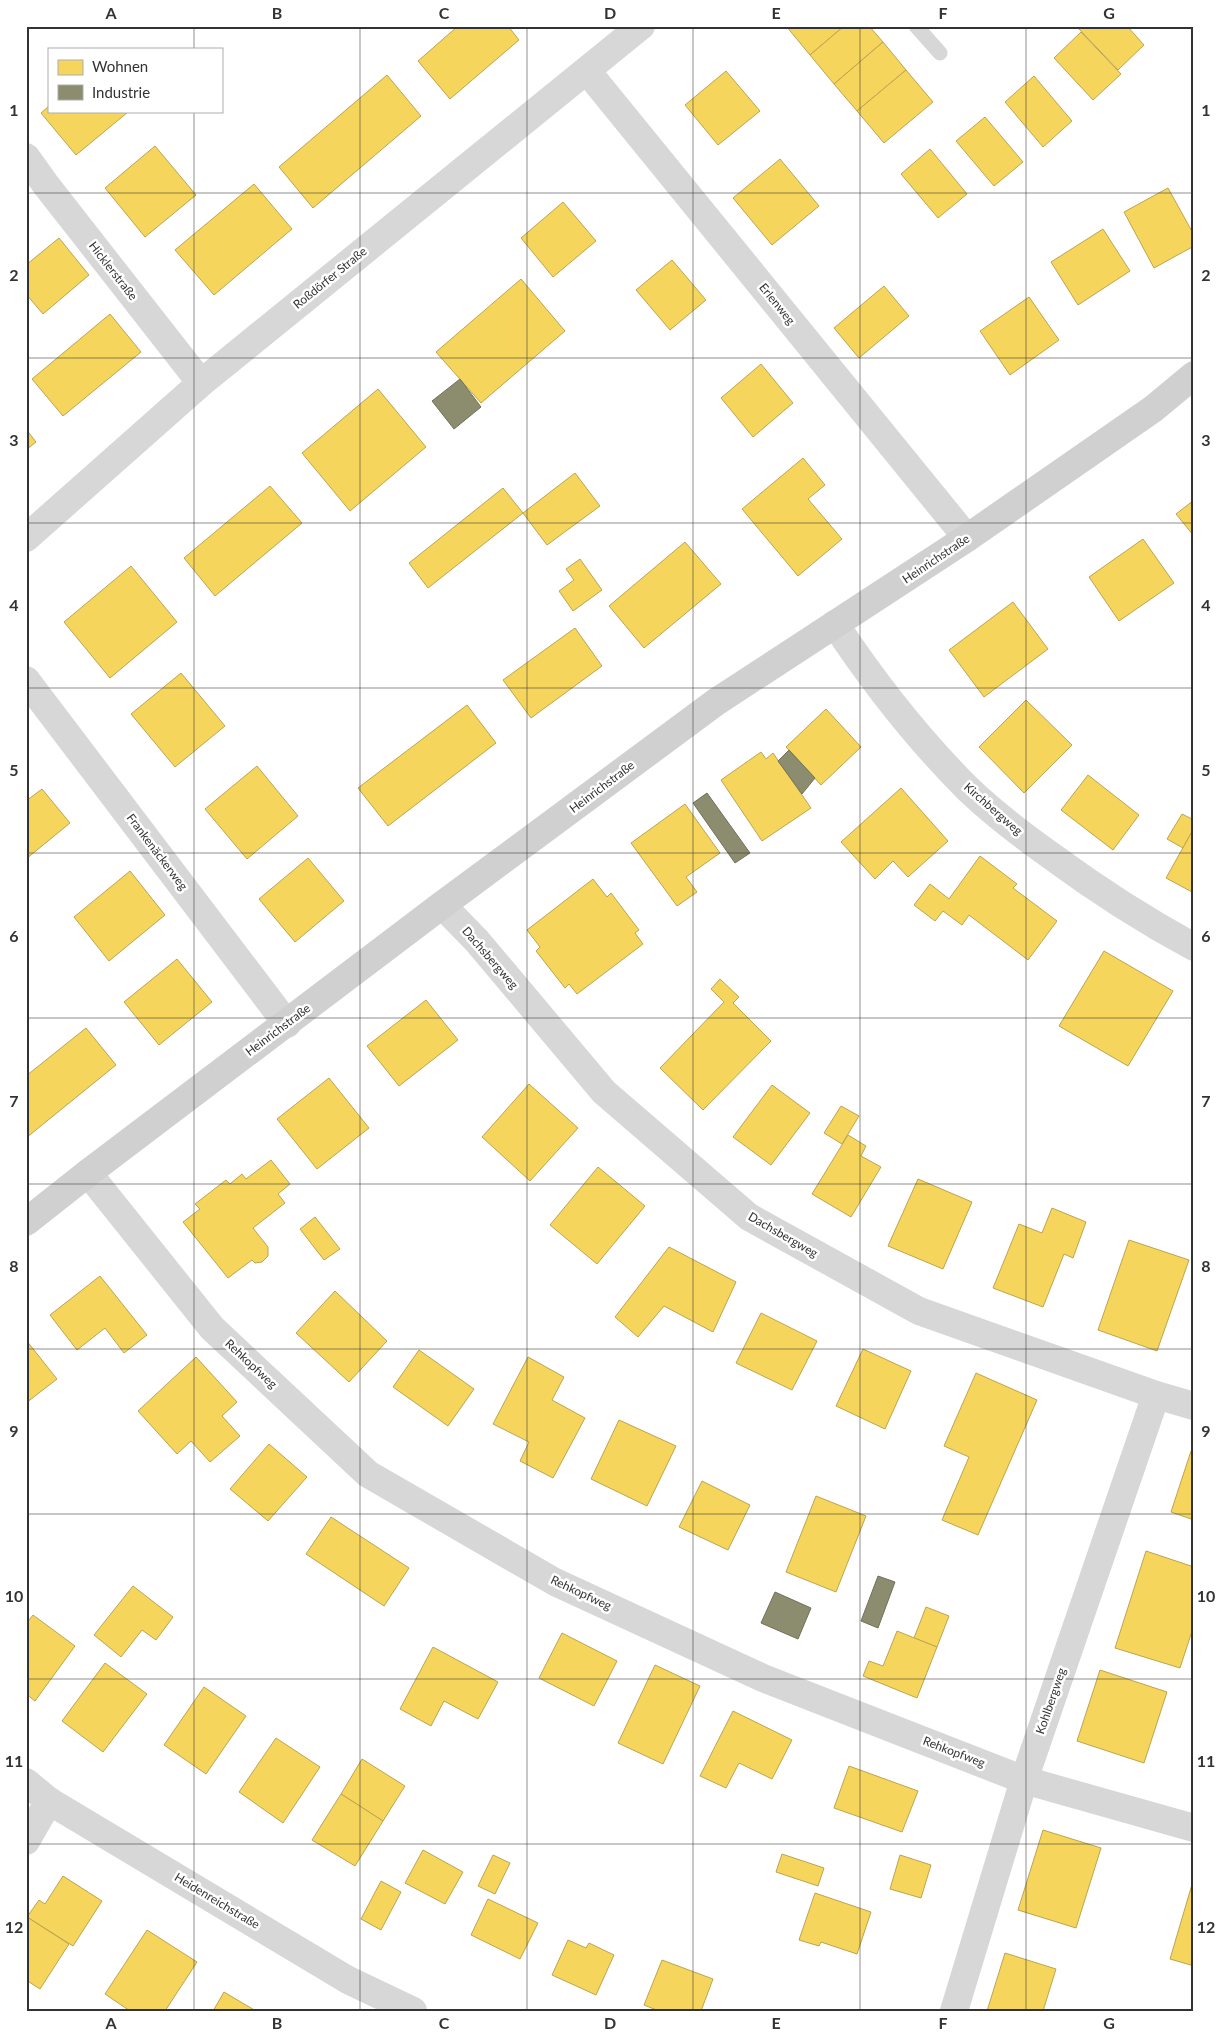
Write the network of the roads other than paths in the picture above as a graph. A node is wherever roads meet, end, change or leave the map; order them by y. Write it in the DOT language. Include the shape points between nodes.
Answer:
graph roads {
  1 [pos="641,26"];
  2 [pos="916,26"];
  3 [pos="940,53"];
  4 [pos="587,71"];
  5 [pos="26,157"];
  6 [pos="1194,374"];
  7 [pos="200,384"];
  8 [pos="26,538"];
  9 [pos="967,538"];
  10 [pos="835,624"];
  11 [pos="26,680"];
  12 [pos="442,905"];
  13 [pos="1194,947"];
  14 [pos="287,1024"];
  15 [pos="88,1173"];
  16 [pos="26,1222"];
  17 [pos="1156,1394"];
  18 [pos="1194,1406"];
  19 [pos="1024,1780"];
  20 [pos="26,1782"];
  21 [pos="49,1801"];
  22 [pos="1194,1828"];
  23 [pos="26,1841"];
  24 [pos="413,2011"];
  25 [pos="954,2011"];
  1 -- 4 [label="street, Roßdörfer Straße"];
  2 -- 3 [label="lane"];
  4 -- 7 [label="street, Roßdörfer Straße"];
  4 -- 9 [label="street, Erlenweg"];
  5 -- 7 [label="street, Hicklerstraße"];
  6 -- 9 [label="main road, Heinrichstraße" via="1153,409"];
  7 -- 8 [label="street, Roßdörfer Straße"];
  9 -- 10 [label="main road, Heinrichstraße"];
  10 -- 12 [label="main road, Heinrichstraße" via="716,702"];
  10 -- 13 [label="street, Kirchbergweg" via="864,667 922,739 969,790 1092,886"];
  11 -- 14 [label="street, Frankenäckerweg"];
  12 -- 14 [label="main road, Heinrichstraße"];
  12 -- 17 [label="street, Dachsbergweg" via="477,941 604,1092 749,1217 919,1311"];
  14 -- 15 [label="main road, Heinrichstraße"];
  15 -- 16 [label="main road, Heinrichstraße"];
  15 -- 19 [label="street, Rehkopfweg" via="212,1328 368,1474 555,1582 763,1678"];
  17 -- 18 [label="street, Dachsbergweg"];
  17 -- 19 [label="street, Kohlbergweg"];
  19 -- 22 [label="street, Rehkopfweg"];
  19 -- 25 [label="street, Kohlbergweg"];
  20 -- 21 [label="street, Heidenreichstraße"];
  21 -- 23 [label="street"];
  21 -- 24 [label="street, Heidenreichstraße" via="348,1980"];
}
